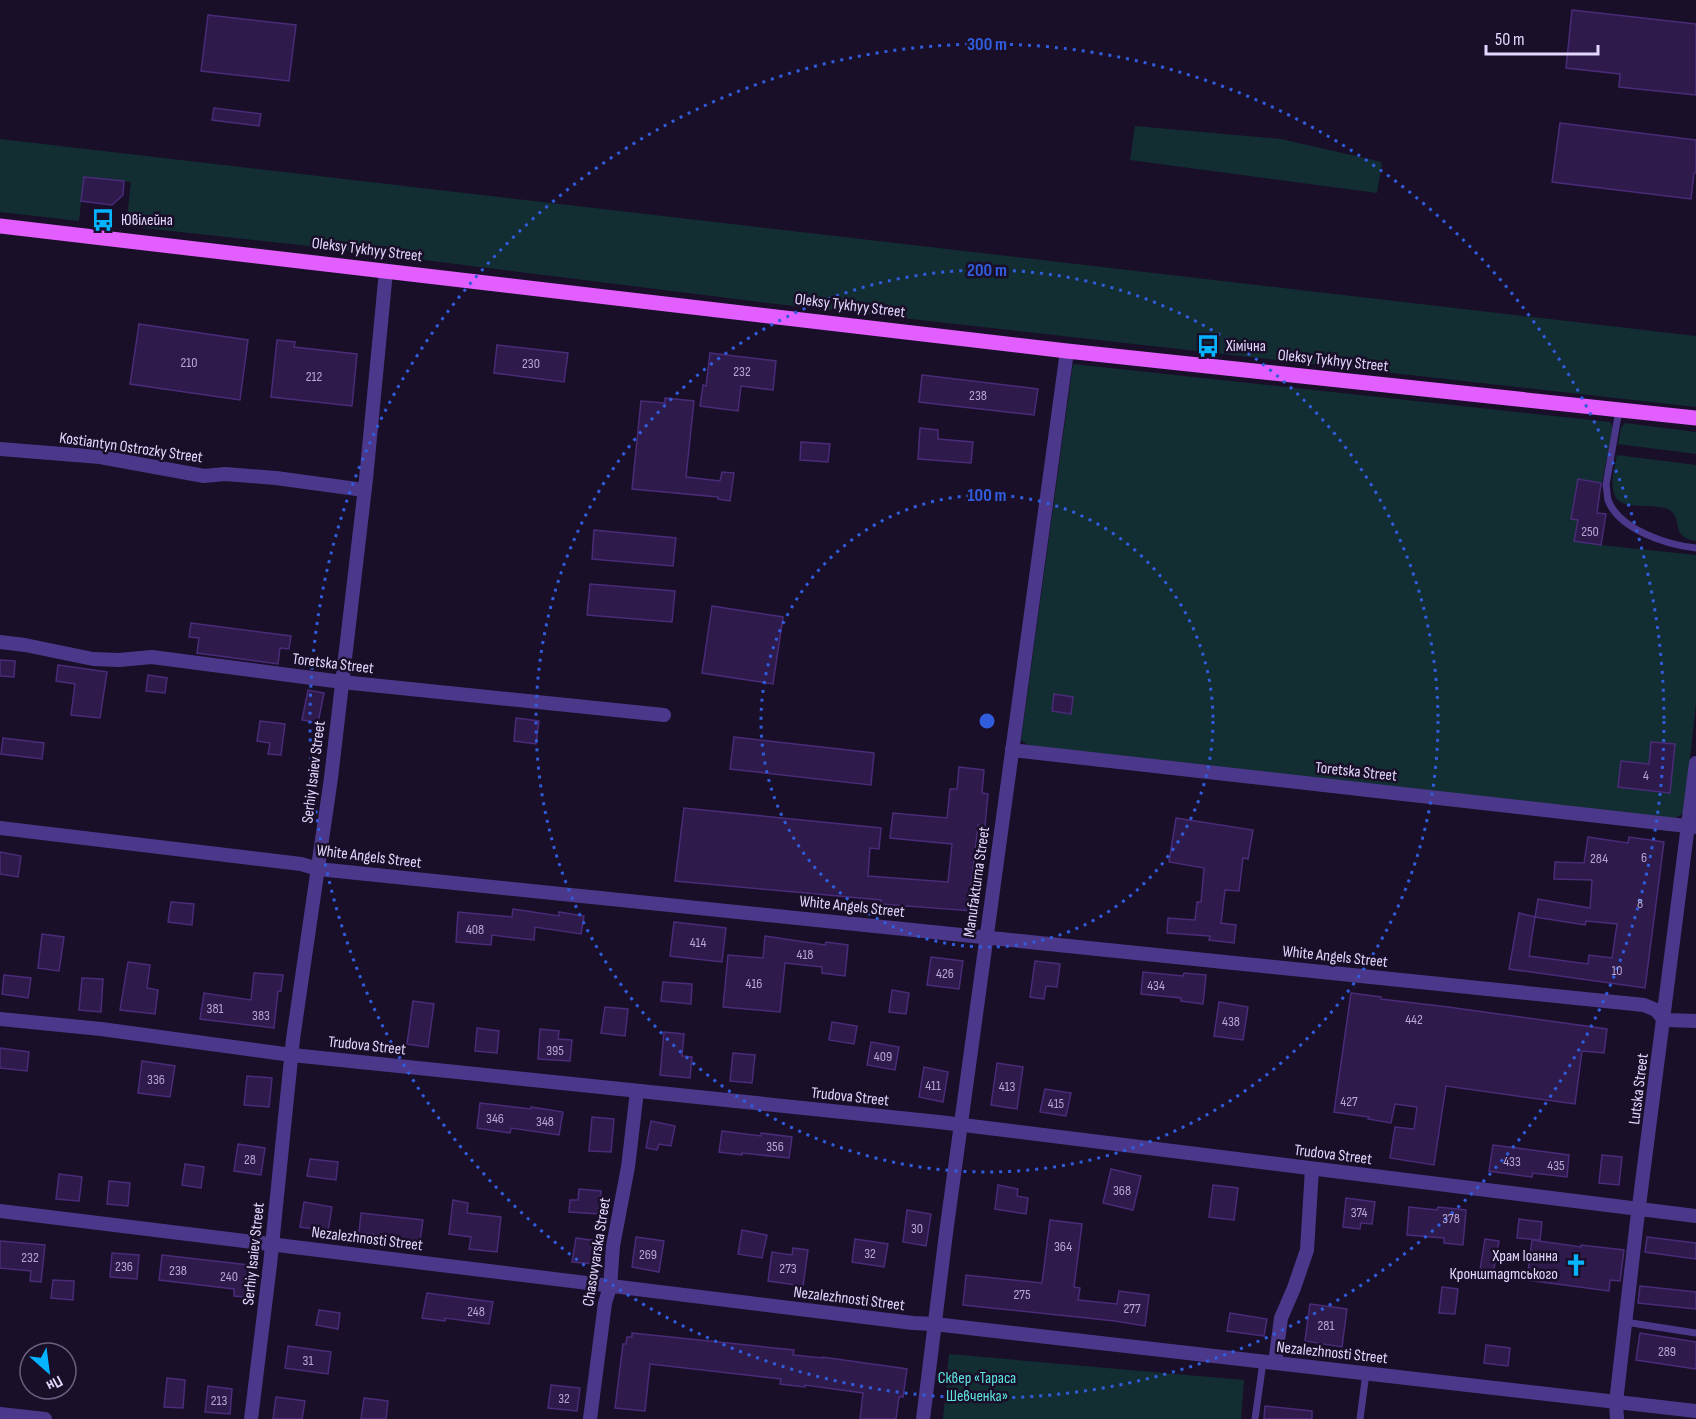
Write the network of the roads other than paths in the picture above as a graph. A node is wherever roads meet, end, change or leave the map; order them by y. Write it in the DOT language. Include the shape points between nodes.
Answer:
graph roads {
  1 [pos="0,226"];
  2 [pos="386,271"];
  3 [pos="1067,351"];
  4 [pos="1619,410"];
  5 [pos="1696,418"];
  6 [pos="0,449"];
  7 [pos="364,490"];
  8 [pos="1696,548"];
  9 [pos="0,642"];
  10 [pos="342,682"];
  11 [pos="664,715"];
  12 [pos="1012,750"];
  13 [pos="1696,763"];
  14 [pos="1693,826"];
  15 [pos="0,828"];
  16 [pos="318,869"];
  17 [pos="987,937"];
  18 [pos="0,1019"];
  19 [pos="1664,1020"];
  20 [pos="1696,1021"];
  21 [pos="292,1055"];
  22 [pos="637,1091"];
  23 [pos="961,1126"];
  24 [pos="1312,1169"];
  25 [pos="1640,1209"];
  26 [pos="0,1211"];
  27 [pos="1696,1216"];
  28 [pos="273,1244"];
  29 [pos="610,1287"];
  30 [pos="1625,1322"];
  31 [pos="934,1324"];
  32 [pos="1696,1333"];
  33 [pos="1269,1362"];
  34 [pos="1366,1373"];
  35 [pos="1616,1402"];
  36 [pos="1696,1411"];
  37 [pos="0,1414"];
  38 [pos="45,1419"];
  39 [pos="251,1419"];
  40 [pos="590,1419"];
  41 [pos="922,1419"];
  42 [pos="1255,1419"];
  43 [pos="1360,1419"];
  44 [pos="1617,1419"];
  1 -- 2 [label="main road, Oleksy Tykhyy Street"];
  2 -- 3 [label="main road, Oleksy Tykhyy Street"];
  2 -- 7 [label="street, Serhiy Isaiev Street"];
  3 -- 4 [label="main road, Oleksy Tykhyy Street"];
  3 -- 12 [label="street, Manufakturna Street"];
  4 -- 5 [label="main road, Oleksy Tykhyy Street"];
  4 -- 8 [label="lane" via="1606,485 1611,507 1638,530 1665,542"];
  6 -- 7 [label="street, Kostiantyn Ostrozky Street" via="100,457 204,476 255,476"];
  7 -- 10 [label="street, Serhiy Isaiev Street"];
  9 -- 10 [label="street, Toretska Street" via="93,659 152,657"];
  10 -- 11 [label="street, Toretska Street"];
  10 -- 16 [label="street, Serhiy Isaiev Street"];
  12 -- 14 [label="street, Toretska Street"];
  12 -- 17 [label="street, Manufakturna Street"];
  13 -- 14 [label="street, Lutska Street"];
  14 -- 19 [label="street, Lutska Street"];
  15 -- 16 [label="street, White Angels Street"];
  16 -- 17 [label="street, White Angels Street"];
  16 -- 21 [label="street, Serhiy Isaiev Street"];
  17 -- 19 [label="street, White Angels Street" via="1644,1005 1656,1010"];
  17 -- 23 [label="street, Manufakturna Street"];
  18 -- 21 [label="street, Trudova Street"];
  19 -- 20 [label="street"];
  19 -- 25 [label="street, Lutska Street"];
  21 -- 22 [label="street, Trudova Street"];
  21 -- 28 [label="street, Serhiy Isaiev Street"];
  22 -- 23 [label="street, Trudova Street"];
  22 -- 29 [label="street, Chasovyarska Street"];
  23 -- 24 [label="street, Trudova Street"];
  23 -- 31 [label="street, Manufakturna Street"];
  24 -- 25 [label="street, Trudova Street"];
  24 -- 33 [label="street" via="1307,1250"];
  25 -- 27 [label="street, Trudova Street"];
  25 -- 30 [label="street, Lutska Street"];
  26 -- 28 [label="street, Nezalezhnosti Street"];
  28 -- 29 [label="street, Nezalezhnosti Street"];
  28 -- 39 [label="street, Serhiy Isaiev Street"];
  29 -- 31 [label="street, Nezalezhnosti Street"];
  29 -- 40 [label="street, Chasovyarska Street"];
  30 -- 32 [label="lane"];
  30 -- 35 [label="street, Lutska Street"];
  31 -- 33 [label="street, Nezalezhnosti Street"];
  31 -- 41 [label="street, Manufakturna Street"];
  33 -- 34 [label="street, Nezalezhnosti Street"];
  33 -- 42 [label="lane"];
  34 -- 35 [label="street, Nezalezhnosti Street"];
  34 -- 43 [label="lane"];
  35 -- 36 [label="street, Nezalezhnosti Street"];
  35 -- 44 [label="street, Lutska Street"];
  37 -- 38 [label="street"];
}
